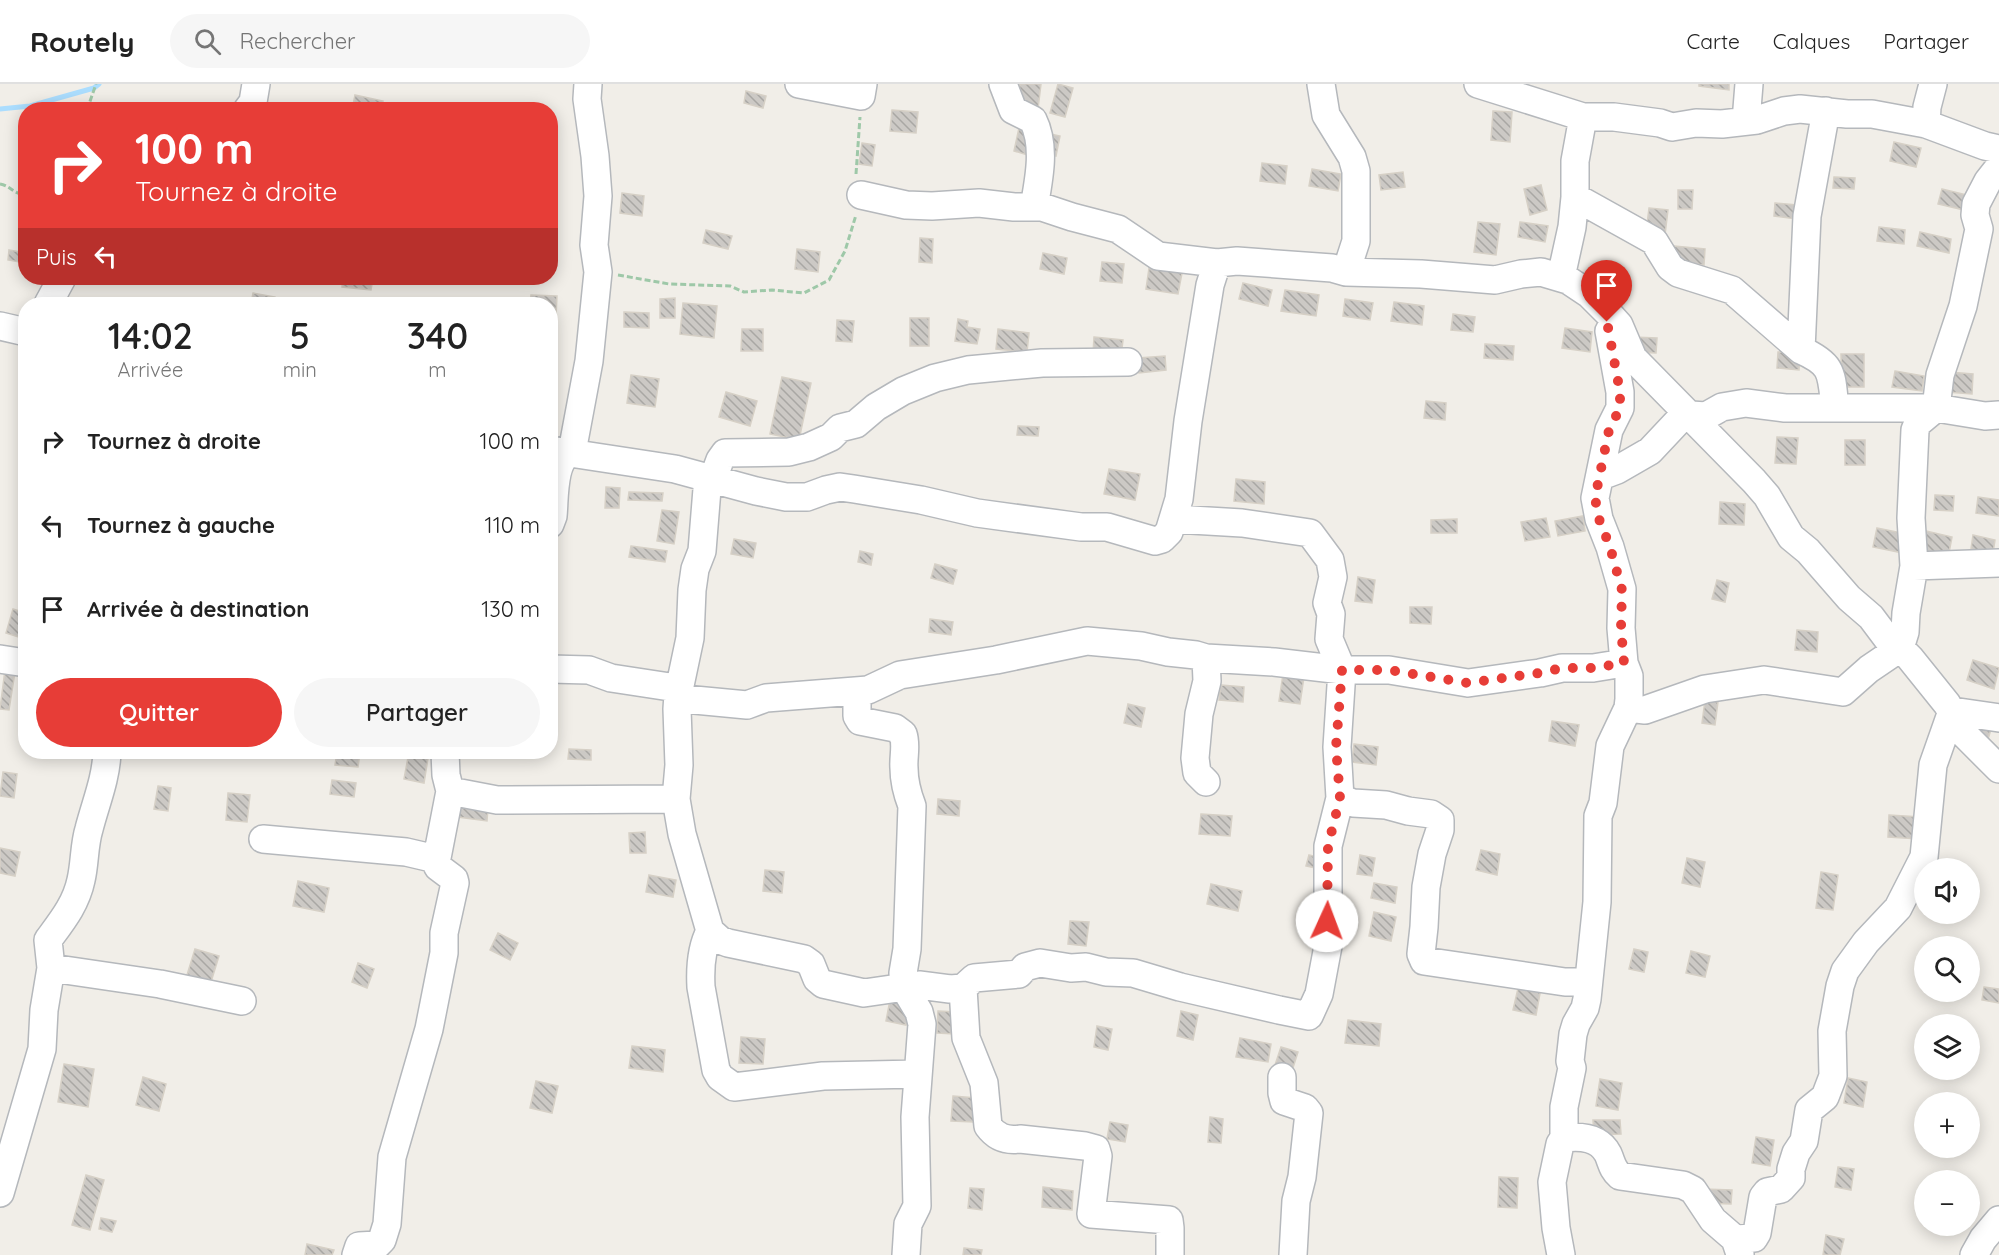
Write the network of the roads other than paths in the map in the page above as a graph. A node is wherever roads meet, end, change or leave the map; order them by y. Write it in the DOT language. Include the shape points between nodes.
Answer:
graph roads {
  1 [pos="256,84"];
  2 [pos="588,84"];
  3 [pos="800,84"];
  4 [pos="1003,84"];
  5 [pos="1321,84"];
  6 [pos="1478,84"];
  7 [pos="1749,84"];
  8 [pos="1933,84"];
  9 [pos="862,90"];
  10 [pos="253,102"];
  11 [pos="1826,111"];
  12 [pos="1583,117"];
  13 [pos="1746,121"];
  14 [pos="1926,124"];
  15 [pos="1999,149"];
  16 [pos="1999,167"];
  17 [pos="861,195"];
  18 [pos="1575,197"];
  19 [pos="1034,207"];
  20 [pos="1989,231"];
  21 [pos="1217,263"];
  22 [pos="1346,272"];
  23 [pos="1561,277"];
  24 [pos="1610,315"];
  25 [pos="0,326"];
  26 [pos="18,330"];
  27 [pos="1801,350"];
  28 [pos="1128,362"];
  29 [pos="1835,408"];
  30 [pos="1936,408"];
  31 [pos="1691,415"];
  32 [pos="1999,415"];
  33 [pos="561,451"];
  34 [pos="558,474"];
  35 [pos="1601,476"];
  36 [pos="713,479"];
  37 [pos="1174,519"];
  38 [pos="1999,564"];
  39 [pos="1914,566"];
  40 [pos="1900,648"];
  41 [pos="1206,658"];
  42 [pos="0,659"];
  43 [pos="18,662"];
  44 [pos="1624,663"];
  45 [pos="558,669"];
  46 [pos="1342,670"];
  47 [pos="857,692"];
  48 [pos="678,695"];
  49 [pos="1628,708"];
  50 [pos="1952,711"];
  51 [pos="1999,718"];
  52 [pos="106,759"];
  53 [pos="445,759"];
  54 [pos="1999,769"];
  55 [pos="1206,782"];
  56 [pos="450,791"];
  57 [pos="1340,798"];
  58 [pos="676,799"];
  59 [pos="263,839"];
  60 [pos="435,859"];
  61 [pos="710,931"];
  62 [pos="51,968"];
  63 [pos="1588,982"];
  64 [pos="904,987"];
  65 [pos="963,988"];
  66 [pos="242,1001"];
  67 [pos="917,1074"];
  68 [pos="1282,1077"];
  69 [pos="1564,1138"];
  70 [pos="0,1193"];
  71 [pos="1999,1220"];
  72 [pos="1738,1247"];
  73 [pos="356,1255"];
  74 [pos="906,1255"];
  75 [pos="1170,1255"];
  76 [pos="1293,1255"];
  77 [pos="1561,1255"];
  78 [pos="1974,1255"];
  1 -- 10 [label="street"];
  2 -- 33 [label="street" via="597,186 594,245 598,272 589,361"];
  3 -- 9 [label="street"];
  4 -- 19 [label="street" via="1013,110 1033,120 1036,127 1041,166"];
  5 -- 22 [label="street" via="1326,115 1352,157 1356,171 1356,241"];
  6 -- 12 [label="street"];
  7 -- 13 [label="street"];
  8 -- 14 [label="street"];
  11 -- 13 [label="street" via="1800,109"];
  11 -- 14 [label="street"];
  11 -- 27 [label="street" via="1807,216"];
  12 -- 13 [label="street" via="1614,117 1672,127"];
  12 -- 18 [label="street" via="1575,161"];
  14 -- 15 [label="street"];
  16 -- 20 [label="street" via="1976,204 1975,215"];
  17 -- 19 [label="street" via="906,205 979,203"];
  18 -- 23 [label="street"];
  18 -- 27 [label="street" via="1654,241 1678,273 1732,290"];
  19 -- 21 [label="street" via="1118,229 1158,256"];
  20 -- 30 [label="street" via="1940,375"];
  21 -- 22 [label="street" via="1237,261"];
  21 -- 37 [label="street" via="1210,285"];
  22 -- 23 [label="street" via="1487,280 1530,272"];
  23 -- 24 [label="street" via="1582,288"];
  24 -- 31 [label="street" via="1619,325 1633,358"];
  24 -- 35 [label="street" via="1607,322 1620,408 1609,430"];
  25 -- 26 [label="street"];
  27 -- 29 [label="street" via="1820,359 1829,370"];
  28 -- 36 [label="street" via="1042,363 946,375 876,406 856,424 840,428 809,447 789,452 726,453"];
  29 -- 30 [label="street"];
  29 -- 31 [label="street" via="1779,408 1746,403 1722,407 1706,416"];
  30 -- 32 [label="street"];
  30 -- 39 [label="street" via="1915,430 1911,518"];
  31 -- 35 [label="street" via="1674,423 1650,451"];
  31 -- 40 [label="street" via="1767,496 1791,537"];
  33 -- 34 [label="street" via="567,454"];
  33 -- 36 [label="street" via="665,467"];
  35 -- 44 [label="street" via="1595,498 1622,590"];
  36 -- 37 [label="street" via="786,497 807,497 840,487 987,514 1107,527 1155,541 1169,532"];
  36 -- 48 [label="street" via="708,489 702,550 695,569 690,638"];
  37 -- 46 [label="street" via="1242,523 1313,534 1332,565 1327,603 1331,614 1329,639"];
  38 -- 39 [label="street"];
  39 -- 40 [label="street"];
  40 -- 49 [label="street" via="1843,692 1764,680 1706,689 1645,710"];
  40 -- 50 [label="street"];
  41 -- 46 [label="street"];
  41 -- 47 [label="street" via="1087,641 900,675"];
  41 -- 55 [label="street" via="1207,681 1195,758 1197,773"];
  42 -- 43 [label="street"];
  44 -- 46 [label="street" via="1468,683 1389,670"];
  44 -- 49 [label="street" via="1629,676"];
  45 -- 48 [label="street" via="589,670 611,678 670,687"];
  46 -- 57 [label="street" via="1336,747"];
  47 -- 48 [label="street" via="766,698 747,705 684,699"];
  47 -- 64 [label="street" via="860,721 895,728 905,738 905,788 912,806 913,836"];
  48 -- 58 [label="street"];
  49 -- 63 [label="street" via="1607,756 1599,816 1598,902"];
  50 -- 51 [label="street"];
  50 -- 54 [label="street" via="1963,733"];
  50 -- 72 [label="street" via="1933,765 1924,857 1898,908 1845,971 1832,1031 1833,1076 1825,1097 1809,1110 1804,1141 1796,1153 1791,1178 1781,1189 1763,1197 1756,1235"];
  52 -- 62 [label="street" via="77,894 68,914 48,940"];
  53 -- 56 [label="street"];
  56 -- 58 [label="street" via="497,800"];
  56 -- 60 [label="street"];
  57 -- 63 [label="street" via="1431,814 1440,820 1426,887 1421,954 1424,961"];
  57 -- 65 [label="street" via="1328,846 1328,946 1319,994 1309,1016 1180,987 1133,972 1040,963 1025,967 1019,974 974,978"];
  58 -- 61 [label="street"];
  59 -- 60 [label="street" via="406,852"];
  60 -- 73 [label="street" via="438,867 455,881 444,933 442,966 424,1048 392,1157 383,1236 377,1245 359,1246"];
  61 -- 64 [label="street" via="728,943 804,959 823,984 864,993"];
  61 -- 67 [label="street" via="704,948 701,987 716,1070 728,1084 822,1076"];
  62 -- 66 [label="street"];
  62 -- 70 [label="street" via="42,1049"];
  63 -- 69 [label="street" via="1585,1008 1576,1024 1571,1047"];
  64 -- 65 [label="street"];
  64 -- 67 [label="street" via="921,1018"];
  65 -- 75 [label="street" via="966,1038 984,1083 990,1129 1003,1139 1096,1149 1091,1214 1169,1221"];
  67 -- 74 [label="street" via="917,1206 908,1224"];
  68 -- 76 [label="street" via="1284,1101 1305,1108 1309,1116 1296,1202"];
  69 -- 72 [label="street" via="1594,1140 1620,1176 1683,1185 1693,1190"];
  69 -- 77 [label="street" via="1552,1182"];
  71 -- 78 [label="street"];
}
